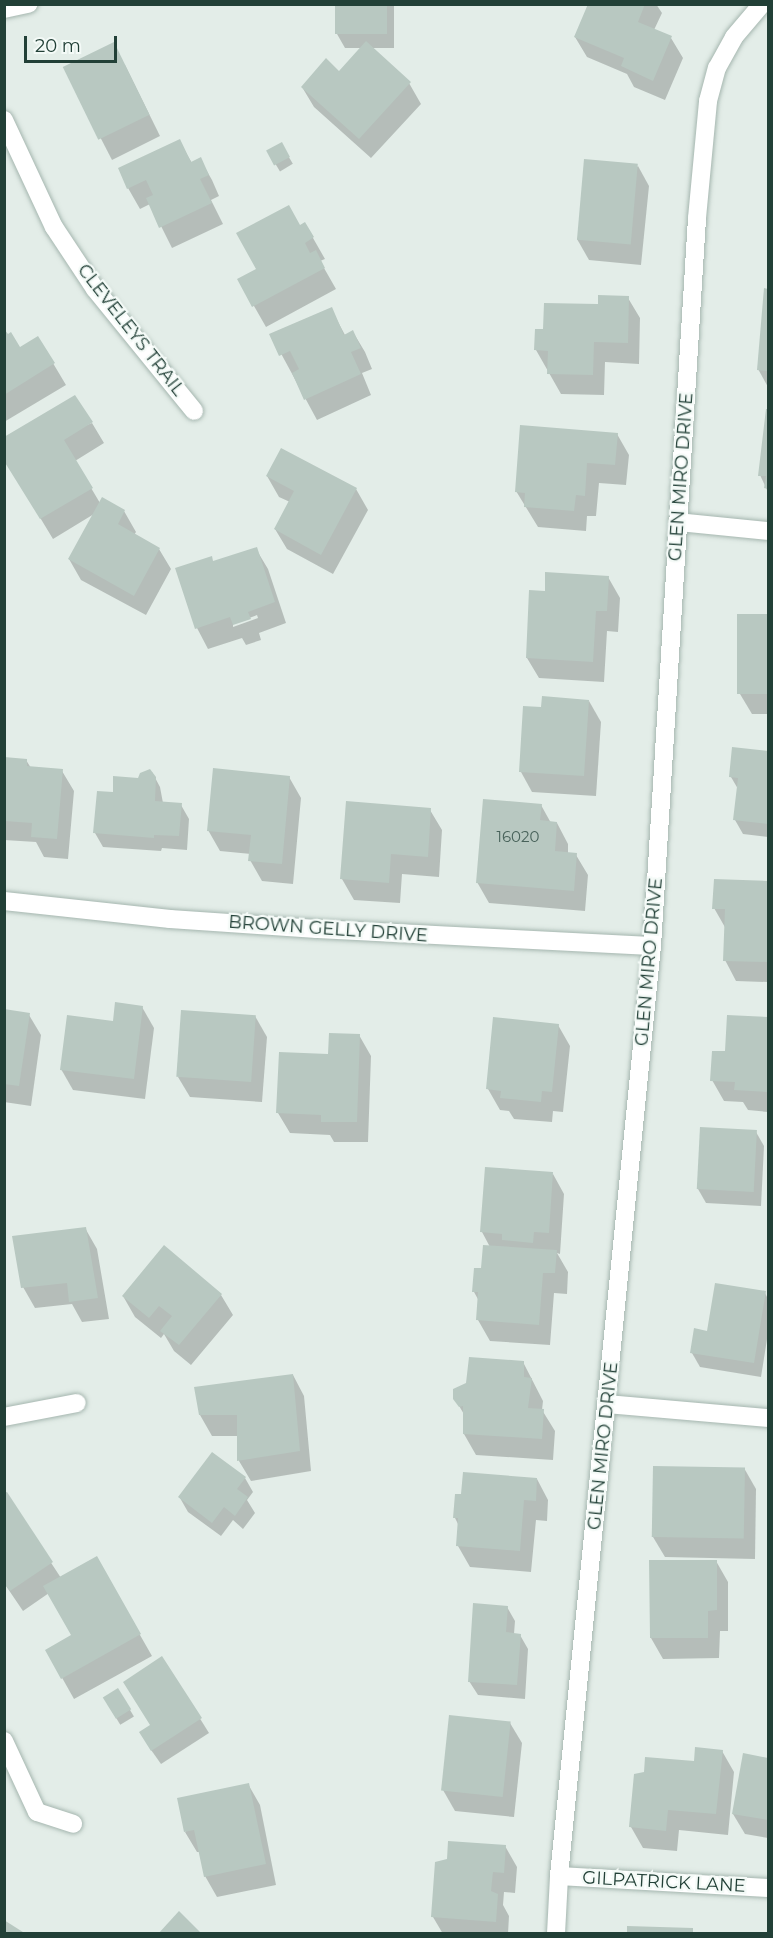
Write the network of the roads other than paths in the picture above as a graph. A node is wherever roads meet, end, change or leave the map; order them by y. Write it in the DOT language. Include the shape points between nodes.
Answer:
graph roads {
  1 [pos="28,4"];
  2 [pos="762,4"];
  3 [pos="4,9"];
  4 [pos="4,120"];
  5 [pos="194,411"];
  6 [pos="678,522"];
  7 [pos="768,531"];
  8 [pos="4,901"];
  9 [pos="652,946"];
  10 [pos="77,1403"];
  11 [pos="608,1404"];
  12 [pos="4,1417"];
  13 [pos="768,1418"];
  14 [pos="4,1741"];
  15 [pos="73,1824"];
  16 [pos="559,1876"];
  17 [pos="768,1888"];
  18 [pos="556,1934"];
  1 -- 3 [label="street"];
  2 -- 6 [label="street, GLEN MIRO DRIVE" via="734,37 717,68 708,101"];
  4 -- 5 [label="street, CLEVELEYS TRAIL" via="60,236 124,327"];
  6 -- 7 [label="street"];
  6 -- 9 [label="street, GLEN MIRO DRIVE"];
  8 -- 9 [label="street, BROWN GELLY DRIVE" via="306,928"];
  9 -- 11 [label="street, GLEN MIRO DRIVE"];
  10 -- 12 [label="street"];
  11 -- 13 [label="street"];
  11 -- 16 [label="street, GLEN MIRO DRIVE"];
  14 -- 15 [label="street" via="37,1812"];
  16 -- 17 [label="street, GILPATRICK LANE"];
  16 -- 18 [label="street, GLEN MIRO DRIVE"];
}
